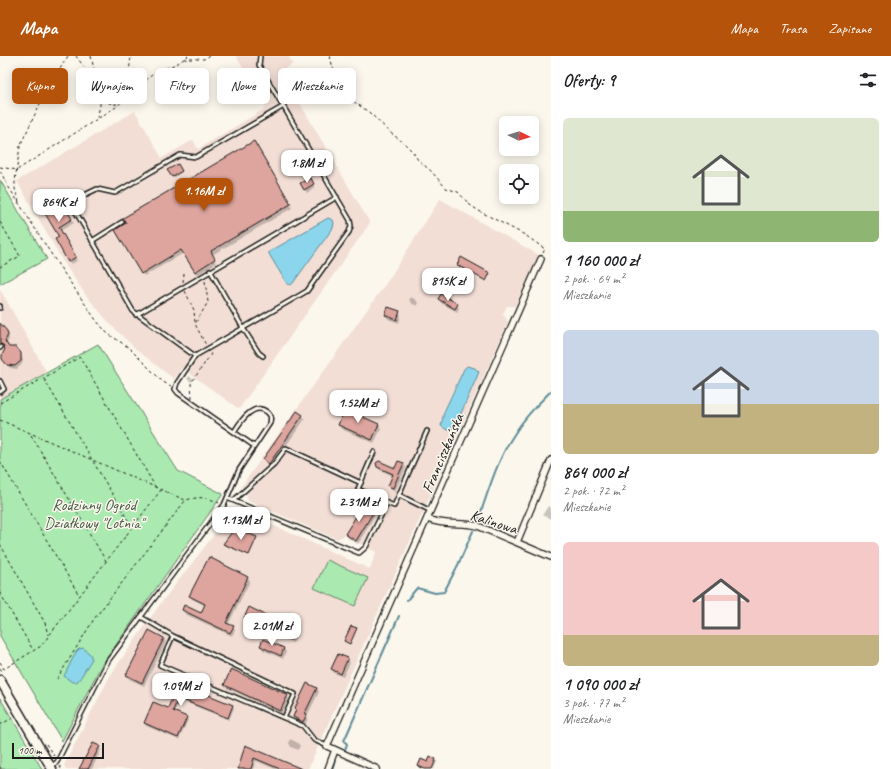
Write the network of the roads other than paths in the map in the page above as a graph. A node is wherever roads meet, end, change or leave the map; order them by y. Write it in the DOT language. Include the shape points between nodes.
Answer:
graph roads {
  1 [pos="260,56"];
  2 [pos="284,106"];
  3 [pos="337,197"];
  4 [pos="122,222"];
  5 [pos="92,241"];
  6 [pos="541,258"];
  7 [pos="210,270"];
  8 [pos="136,315"];
  9 [pos="243,328"];
  10 [pos="195,356"];
  11 [pos="263,356"];
  12 [pos="0,381"];
  13 [pos="0,392"];
  14 [pos="427,431"];
  15 [pos="234,432"];
  16 [pos="254,446"];
  17 [pos="374,452"];
  18 [pos="551,460"];
  19 [pos="361,483"];
  20 [pos="399,495"];
  21 [pos="227,498"];
  22 [pos="234,500"];
  23 [pos="387,503"];
  24 [pos="431,511"];
  25 [pos="428,518"];
  26 [pos="517,542"];
  27 [pos="551,557"];
  28 [pos="141,617"];
  29 [pos="173,636"];
  30 [pos="0,680"];
  31 [pos="284,718"];
  32 [pos="327,746"];
  33 [pos="335,750"];
  34 [pos="52,768"];
  35 [pos="328,769"];
  36 [pos="377,769"];
  1 -- 2 [label="lane" via="259,65"];
  2 -- 3 [label="lane"];
  2 -- 5 [label="lane" via="196,157 180,155 115,193 97,189 70,202"];
  3 -- 7 [label="lane"];
  3 -- 9 [label="lane" via="351,226 307,291"];
  4 -- 5 [label="lane"];
  5 -- 8 [label="lane"];
  6 -- 24 [label="street, Franciszkańska"];
  7 -- 8 [label="lane"];
  7 -- 9 [label="lane"];
  8 -- 10 [label="lane"];
  9 -- 10 [label="lane"];
  9 -- 11 [label="lane"];
  10 -- 15 [label="lane" via="175,389"];
  12 -- 13 [label="lane" via="4,389"];
  14 -- 20 [label="lane"];
  15 -- 16 [label="lane"];
  15 -- 16 [label="lane" via="253,410 265,410 271,418 270,423"];
  16 -- 21 [label="lane" via="239,470"];
  17 -- 19 [label="lane"];
  18 -- 26 [label="street"];
  19 -- 22 [label="lane" via="286,448 274,464"];
  19 -- 23 [label="lane" via="358,489"];
  20 -- 23 [label="lane" via="394,506"];
  20 -- 24 [label="lane"];
  21 -- 22 [label="lane"];
  21 -- 28 [label="lane"];
  22 -- 23 [label="lane" via="359,553 366,546"];
  24 -- 25 [label="street, Franciszkańska"];
  25 -- 26 [label="street, Kalinowa" via="445,524 476,526"];
  25 -- 32 [label="street, Franciszkańska"];
  26 -- 27 [label="street, Kalinowa"];
  28 -- 29 [label="lane"];
  28 -- 34 [label="lane" via="104,667"];
  29 -- 31 [label="lane" via="295,694"];
  29 -- 31 [label="lane" via="160,665"];
  30 -- 34 [label="street"];
  31 -- 32 [label="lane" via="303,726 314,740"];
  32 -- 33 [label="street"];
  33 -- 35 [label="street"];
  33 -- 36 [label="street"];
}
